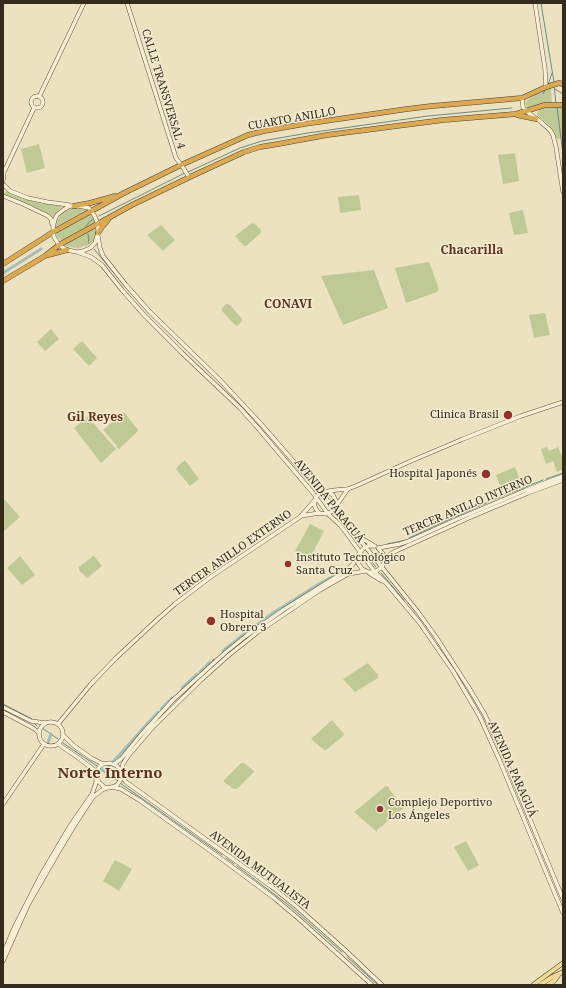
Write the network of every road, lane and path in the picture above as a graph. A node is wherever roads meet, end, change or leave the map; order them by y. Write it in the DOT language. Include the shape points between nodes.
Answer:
graph roads {
  1 [pos="84,3"];
  2 [pos="127,3"];
  3 [pos="535,3"];
  4 [pos="561,83"];
  5 [pos="548,86"];
  6 [pos="39,97"];
  7 [pos="522,98"];
  8 [pos="561,105"];
  9 [pos="34,108"];
  10 [pos="526,111"];
  11 [pos="516,114"];
  12 [pos="536,119"];
  13 [pos="185,171"];
  14 [pos="4,173"];
  15 [pos="3,183"];
  16 [pos="563,192"];
  17 [pos="124,193"];
  18 [pos="3,194"];
  19 [pos="73,206"];
  20 [pos="91,211"];
  21 [pos="110,217"];
  22 [pos="98,224"];
  23 [pos="53,227"];
  24 [pos="53,232"];
  25 [pos="98,235"];
  26 [pos="59,245"];
  27 [pos="67,250"];
  28 [pos="76,252"];
  29 [pos="45,256"];
  30 [pos="3,264"];
  31 [pos="3,281"];
  32 [pos="563,402"];
  33 [pos="557,478"];
  34 [pos="563,479"];
  35 [pos="348,489"];
  36 [pos="323,492"];
  37 [pos="528,493"];
  38 [pos="315,499"];
  39 [pos="487,507"];
  40 [pos="494,507"];
  41 [pos="335,508"];
  42 [pos="319,512"];
  43 [pos="328,514"];
  44 [pos="300,517"];
  45 [pos="455,520"];
  46 [pos="356,535"];
  47 [pos="427,537"];
  48 [pos="365,547"];
  49 [pos="377,547"];
  50 [pos="358,554"];
  51 [pos="384,562"];
  52 [pos="382,567"];
  53 [pos="367,572"];
  54 [pos="375,572"];
  55 [pos="323,584"];
  56 [pos="387,584"];
  57 [pos="286,612"];
  58 [pos="278,618"];
  59 [pos="246,637"];
  60 [pos="218,659"];
  61 [pos="216,666"];
  62 [pos="201,680"];
  63 [pos="178,696"];
  64 [pos="177,702"];
  65 [pos="3,707"];
  66 [pos="3,712"];
  67 [pos="162,713"];
  68 [pos="45,723"];
  69 [pos="58,724"];
  70 [pos="38,732"];
  71 [pos="63,735"];
  72 [pos="140,742"];
  73 [pos="44,744"];
  74 [pos="58,744"];
  75 [pos="103,764"];
  76 [pos="114,764"];
  77 [pos="96,774"];
  78 [pos="121,774"];
  79 [pos="110,788"];
  80 [pos="3,804"];
  81 [pos="237,862"];
  82 [pos="233,867"];
  83 [pos="563,899"];
  84 [pos="563,913"];
  85 [pos="3,954"];
  86 [pos="344,955"];
  87 [pos="3,961"];
  88 [pos="562,963"];
  89 [pos="561,973"];
  90 [pos="372,985"];
  91 [pos="382,985"];
  92 [pos="532,985"];
  93 [pos="540,985"];
  94 [pos="548,985"];
  1 -- 6 [label="main road"];
  2 -- 13 [label="main road, CALLE TRANSVERSAL 4" via="176,158"];
  3 -- 5 [label="main road"];
  4 -- 5 [label="highway, CUARTO ANILLO"];
  5 -- 7 [label="highway, CUARTO ANILLO"];
  6 -- 9 [label="main road" via="36,96 32,100"];
  6 -- 9 [label="main road" via="43,105"];
  7 -- 10 [label="main road"];
  7 -- 13 [label="highway, CUARTO ANILLO" via="425,106 264,131 248,135"];
  8 -- 10 [label="highway, CUARTO ANILLO" via="545,105"];
  9 -- 14 [label="main road"];
  10 -- 11 [label="highway, CUARTO ANILLO"];
  10 -- 12 [label="main road"];
  11 -- 12 [label="highway"];
  11 -- 13 [label="highway, CUARTO ANILLO" via="341,133 260,147"];
  12 -- 16 [label="main road" via="550,130 555,141"];
  13 -- 17 [label="highway, CUARTO ANILLO"];
  13 -- 21 [label="highway, CUARTO ANILLO"];
  14 -- 15 [label="main road"];
  15 -- 18 [label="main road"];
  15 -- 19 [label="main road" via="10,191 28,198"];
  17 -- 19 [label="highway"];
  17 -- 20 [label="highway, CUARTO ANILLO"];
  18 -- 23 [label="main road" via="48,216"];
  19 -- 20 [label="main road" via="88,208"];
  19 -- 23 [label="main road" via="59,212"];
  20 -- 22 [label="main road"];
  20 -- 24 [label="highway, CUARTO ANILLO"];
  21 -- 22 [label="highway, CUARTO ANILLO"];
  21 -- 25 [label="highway"];
  22 -- 25 [label="main road, AVENIDA PARAGUÁ"];
  22 -- 26 [label="highway, CUARTO ANILLO"];
  23 -- 24 [label="main road"];
  24 -- 26 [label="main road"];
  24 -- 30 [label="highway, CUARTO ANILLO"];
  25 -- 28 [label="main road" via="90,248"];
  25 -- 36 [label="main road, AVENIDA PARAGUÁ" via="103,256 150,312 238,399"];
  26 -- 27 [label="main road, AVENIDA PARAGUÁ"];
  26 -- 29 [label="highway, CUARTO ANILLO"];
  27 -- 28 [label="main road, AVENIDA PARAGUÁ"];
  27 -- 29 [label="highway"];
  28 -- 38 [label="main road, AVENIDA PARAGUÁ" via="92,257 102,265 179,351 240,408"];
  29 -- 31 [label="highway, CUARTO ANILLO"];
  32 -- 35 [label="main road" via="463,439"];
  33 -- 34 [label="main road, TERCER ANILLO INTERNO"];
  33 -- 37 [label="main road"];
  33 -- 39 [label="main road, TERCER ANILLO INTERNO"];
  34 -- 37 [label="main road, TERCER ANILLO INTERNO"];
  35 -- 36 [label="main road"];
  35 -- 41 [label="main road"];
  36 -- 38 [label="main road, TERCER ANILLO EXTERNO"];
  36 -- 41 [label="main road, AVENIDA PARAGUÁ"];
  36 -- 41 [label="main road" via="333,495 336,500"];
  37 -- 39 [label="main road"];
  37 -- 40 [label="main road, TERCER ANILLO INTERNO"];
  38 -- 42 [label="main road" via="314,505"];
  38 -- 43 [label="main road, AVENIDA PARAGUÁ"];
  38 -- 44 [label="main road, TERCER ANILLO EXTERNO"];
  39 -- 45 [label="main road, TERCER ANILLO INTERNO"];
  40 -- 45 [label="main road" via="460,521"];
  40 -- 47 [label="main road, TERCER ANILLO INTERNO"];
  41 -- 43 [label="main road"];
  41 -- 46 [label="main road, AVENIDA PARAGUÁ"];
  42 -- 43 [label="main road"];
  42 -- 44 [label="main road, TERCER ANILLO EXTERNO"];
  43 -- 50 [label="main road, AVENIDA PARAGUÁ" via="350,538"];
  44 -- 69 [label="main road, TERCER ANILLO EXTERNO" via="219,571 158,618 91,684"];
  45 -- 47 [label="main road" via="453,524"];
  45 -- 49 [label="main road, TERCER ANILLO INTERNO" via="409,541"];
  46 -- 48 [label="main road, AVENIDA PARAGUÁ"];
  46 -- 49 [label="main road"];
  47 -- 51 [label="main road, TERCER ANILLO INTERNO" via="391,554"];
  48 -- 49 [label="main road, TERCER ANILLO INTERNO"];
  48 -- 50 [label="main road"];
  48 -- 52 [label="main road, AVENIDA PARAGUÁ"];
  49 -- 51 [label="main road" via="383,554"];
  50 -- 53 [label="main road" via="358,563"];
  50 -- 54 [label="main road, AVENIDA PARAGUÁ"];
  50 -- 55 [label="main road" via="351,567"];
  51 -- 52 [label="main road"];
  52 -- 54 [label="main road"];
  52 -- 83 [label="main road, AVENIDA PARAGUÁ" via="436,637 485,715"];
  53 -- 54 [label="main road"];
  53 -- 56 [label="main road"];
  53 -- 57 [label="main road" via="342,577"];
  54 -- 56 [label="main road, AVENIDA PARAGUÁ"];
  55 -- 57 [label="main road"];
  55 -- 59 [label="main road"];
  56 -- 84 [label="main road, AVENIDA PARAGUÁ" via="436,646 478,715 498,755"];
  57 -- 58 [label="main road"];
  58 -- 59 [label="main road" via="249,638"];
  58 -- 61 [label="main road"];
  59 -- 60 [label="main road"];
  59 -- 61 [label="main road" via="245,641"];
  60 -- 62 [label="main road"];
  60 -- 63 [label="main road"];
  61 -- 62 [label="main road"];
  62 -- 63 [label="main road"];
  62 -- 64 [label="main road"];
  63 -- 67 [label="main road"];
  64 -- 67 [label="main road"];
  64 -- 72 [label="main road"];
  65 -- 68 [label="main road" via="31,721"];
  66 -- 70 [label="main road"];
  67 -- 72 [label="main road"];
  67 -- 76 [label="main road"];
  68 -- 69 [label="main road"];
  68 -- 70 [label="main road"];
  69 -- 71 [label="main road"];
  70 -- 73 [label="main road" via="39,739"];
  71 -- 74 [label="main road"];
  71 -- 75 [label="main road" via="82,752"];
  72 -- 78 [label="main road" via="124,761"];
  73 -- 74 [label="main road"];
  73 -- 80 [label="main road"];
  74 -- 77 [label="main road" via="77,756"];
  75 -- 76 [label="main road"];
  75 -- 77 [label="main road"];
  76 -- 78 [label="main road"];
  77 -- 79 [label="main road" via="100,784"];
  77 -- 85 [label="main road" via="92,794 40,877"];
  78 -- 79 [label="main road" via="117,785"];
  78 -- 81 [label="main road, AVENIDA MUTUALISTA" via="126,782"];
  79 -- 82 [label="main road, AVENIDA MUTUALISTA" via="121,789 132,796"];
  79 -- 87 [label="main road" via="93,797 71,830 28,905"];
  81 -- 82 [label="main road"];
  81 -- 86 [label="main road, AVENIDA MUTUALISTA" via="297,907"];
  82 -- 86 [label="main road, AVENIDA MUTUALISTA"];
  86 -- 90 [label="main road, AVENIDA MUTUALISTA"];
  86 -- 91 [label="main road, AVENIDA MUTUALISTA"];
  88 -- 92 [label="main road"];
  89 -- 93 [label="main road"];
  89 -- 94 [label="main road"];
}
